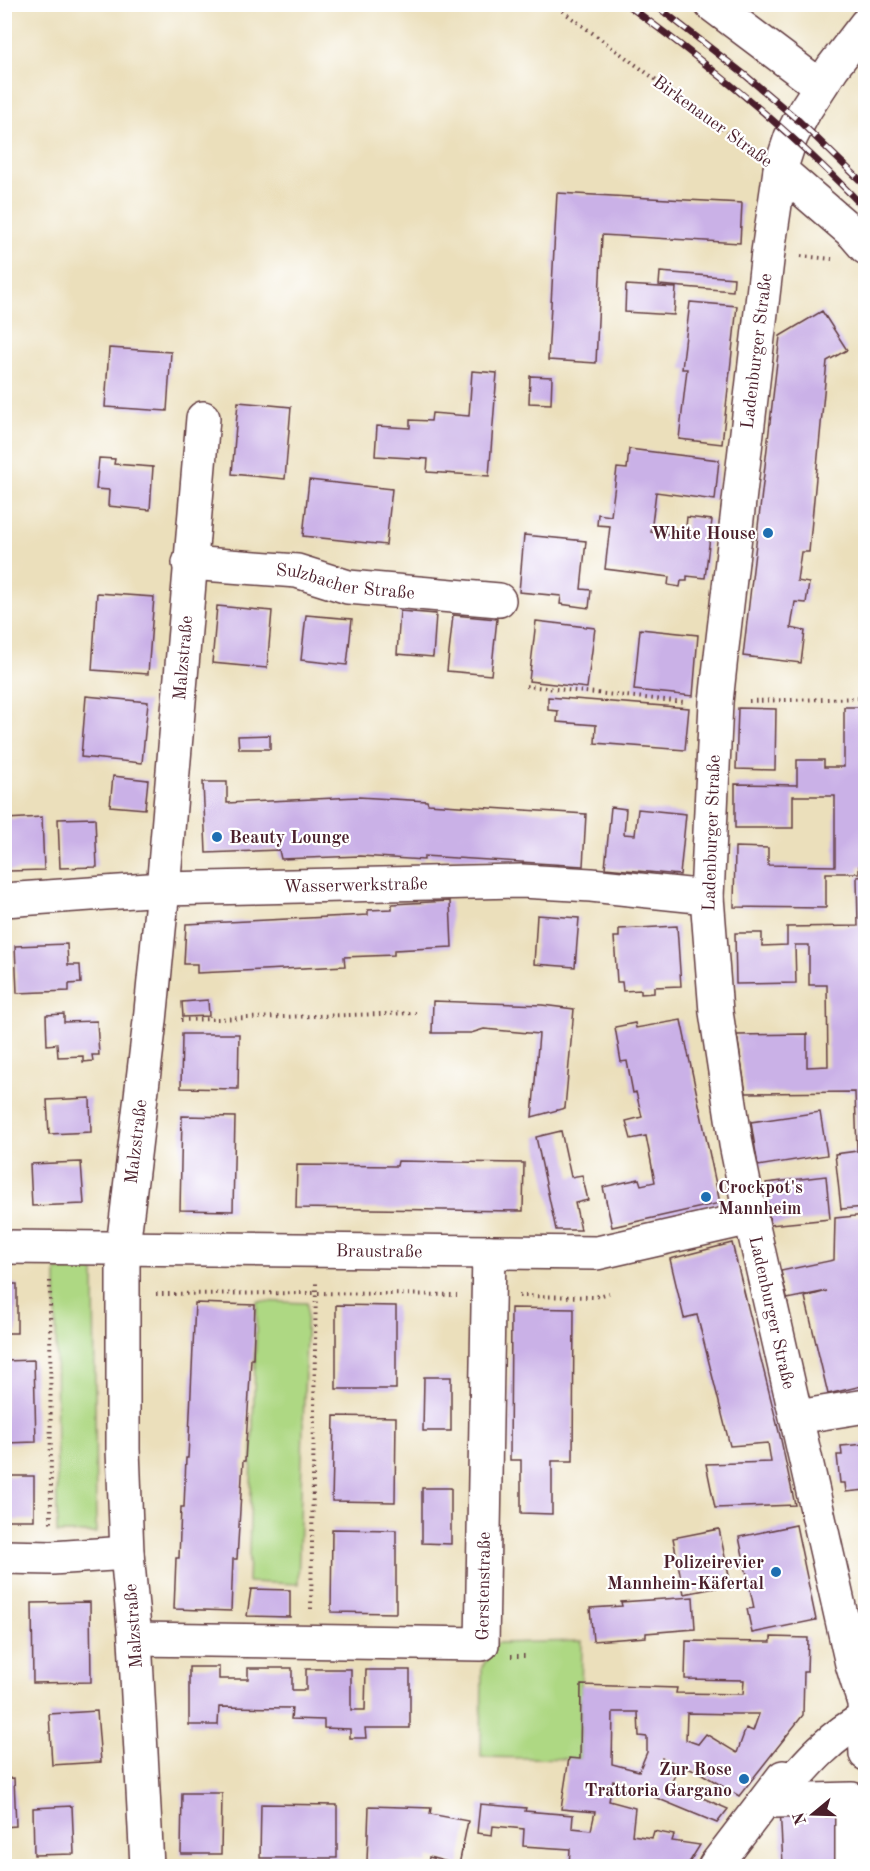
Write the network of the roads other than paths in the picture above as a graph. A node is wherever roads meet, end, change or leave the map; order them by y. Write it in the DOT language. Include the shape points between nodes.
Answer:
graph roads {
  1 [pos="711,4"];
  2 [pos="866,24"];
  3 [pos="820,86"];
  4 [pos="780,170"];
  5 [pos="866,248"];
  6 [pos="203,418"];
  7 [pos="189,563"];
  8 [pos="499,600"];
  9 [pos="163,889"];
  10 [pos="707,897"];
  11 [pos="4,900"];
  12 [pos="751,1218"];
  13 [pos="4,1247"];
  14 [pos="123,1248"];
  15 [pos="489,1252"];
  16 [pos="866,1406"];
  17 [pos="796,1417"];
  18 [pos="127,1553"];
  19 [pos="4,1557"];
  20 [pos="135,1639"];
  21 [pos="865,1711"];
  22 [pos="866,1754"];
  23 [pos="147,1866"];
  24 [pos="715,1866"];
  25 [pos="852,1866"];
  1 -- 3 [label="street"];
  2 -- 3 [label="street, Ladenburger Straße"];
  3 -- 4 [label="street, Ladenburger Straße" via="795,129"];
  4 -- 5 [label="street, Birkenauer Straße"];
  4 -- 10 [label="street, Ladenburger Straße" via="716,702"];
  6 -- 7 [label="street, Malzstraße"];
  7 -- 8 [label="street, Sulzbacher Straße" via="297,571 348,587"];
  7 -- 9 [label="street, Malzstraße"];
  9 -- 10 [label="street, Wasserwerkstraße" via="522,881"];
  9 -- 11 [label="street, Wasserwerkstraße"];
  9 -- 14 [label="street, Malzstraße"];
  10 -- 12 [label="street, Ladenburger Straße" via="716,1012"];
  12 -- 15 [label="street, Braustraße" via="597,1254"];
  12 -- 17 [label="street, Ladenburger Straße"];
  13 -- 14 [label="street, Braustraße"];
  14 -- 15 [label="street, Braustraße"];
  14 -- 18 [label="street, Malzstraße"];
  15 -- 20 [label="street, Gerstenstraße" via="482,1644"];
  16 -- 17 [label="street"];
  17 -- 21 [label="street, Ladenburger Straße"];
  18 -- 19 [label="street"];
  18 -- 20 [label="street, Malzstraße"];
  20 -- 23 [label="street, Malzstraße"];
  21 -- 22 [label="street, Ladenburger Straße"];
  21 -- 24 [label="street" via="835,1720 804,1749"];
  21 -- 25 [label="street" via="815,1754 775,1801 852,1799"];
}
